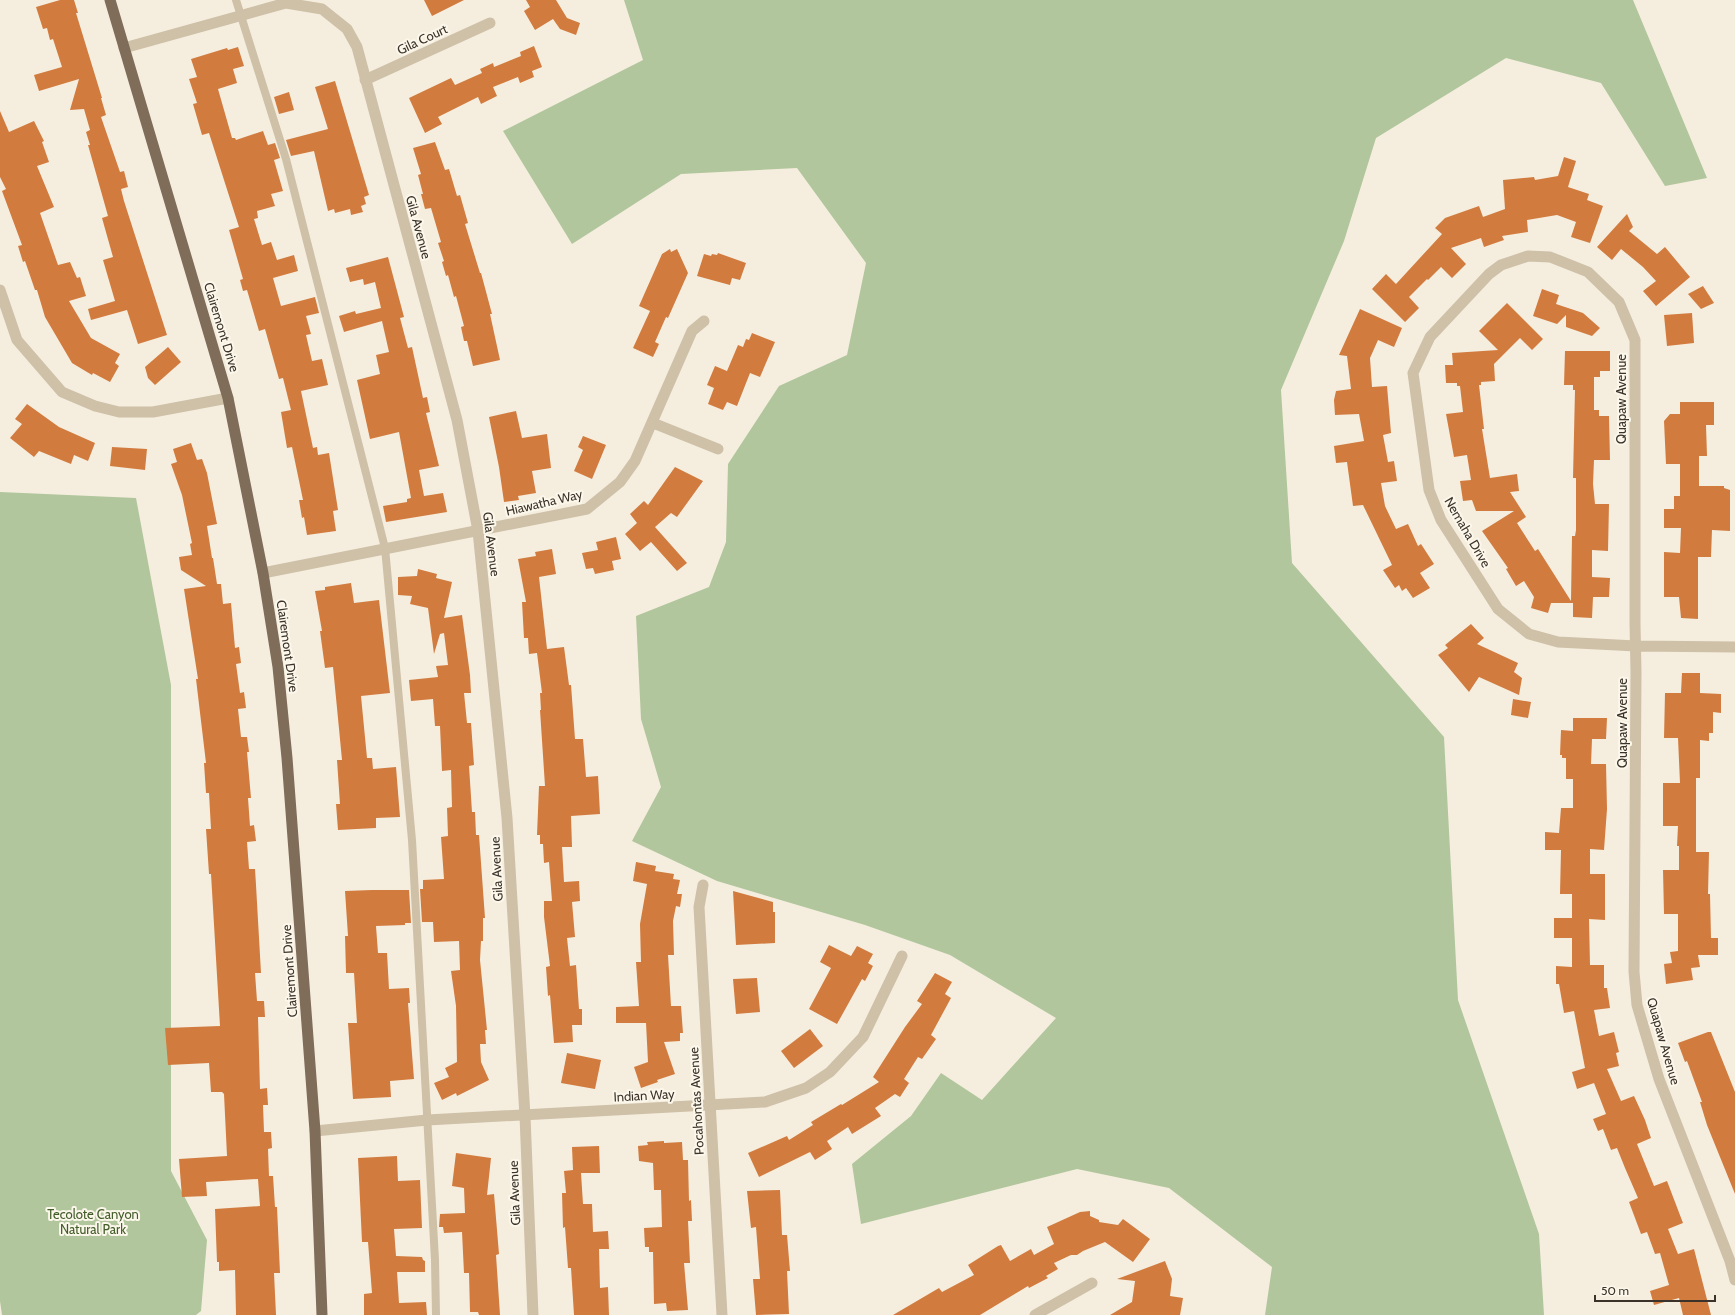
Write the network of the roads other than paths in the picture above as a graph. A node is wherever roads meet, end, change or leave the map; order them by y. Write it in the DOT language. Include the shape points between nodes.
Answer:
graph roads {
  1 [pos="110,0"];
  2 [pos="236,0"];
  3 [pos="240,15"];
  4 [pos="490,23"];
  5 [pos="124,48"];
  6 [pos="365,80"];
  7 [pos="1489,274"];
  8 [pos="0,290"];
  9 [pos="704,320"];
  10 [pos="228,398"];
  11 [pos="653,423"];
  12 [pos="718,449"];
  13 [pos="478,531"];
  14 [pos="385,548"];
  15 [pos="263,573"];
  16 [pos="1636,646"];
  17 [pos="1735,647"];
  18 [pos="703,885"];
  19 [pos="902,956"];
  20 [pos="711,1105"];
  21 [pos="524,1116"];
  22 [pos="427,1120"];
  23 [pos="315,1131"];
  24 [pos="1735,1280"];
  25 [pos="1092,1283"];
  26 [pos="322,1315"];
  27 [pos="436,1315"];
  28 [pos="533,1315"];
  29 [pos="722,1315"];
  30 [pos="1035,1315"];
  1 -- 5 [label="main road, Clairemont Drive"];
  2 -- 3 [label="lane"];
  3 -- 5 [label="street, Gila Avenue"];
  3 -- 6 [label="street, Gila Avenue" via="286,3 322,9 347,29 357,47"];
  3 -- 14 [label="lane" via="286,159"];
  4 -- 6 [label="street, Gila Court"];
  5 -- 10 [label="main road, Clairemont Drive"];
  6 -- 13 [label="street, Gila Avenue" via="457,420"];
  7 -- 16 [label="street, Quapaw Avenue" via="1501,265 1528,256 1550,257 1588,272 1619,302 1635,340"];
  7 -- 16 [label="street, Nemaha Drive" via="1430,337 1413,373 1429,490 1441,520 1498,609 1530,634 1558,642"];
  8 -- 10 [label="street" via="17,340 62,392 95,406 118,412 153,412"];
  9 -- 11 [label="street, Hiawatha Way" via="692,331"];
  10 -- 15 [label="main road, Clairemont Drive"];
  11 -- 12 [label="street"];
  11 -- 13 [label="street, Hiawatha Way" via="635,461 620,482 587,509"];
  13 -- 14 [label="street, Hiawatha Way"];
  13 -- 21 [label="street, Gila Avenue" via="507,818"];
  14 -- 15 [label="street, Hiawatha Way"];
  14 -- 22 [label="lane" via="412,840"];
  15 -- 23 [label="main road, Clairemont Drive" via="278,667 286,750"];
  16 -- 17 [label="street, Nemaha Drive"];
  16 -- 24 [label="street, Quapaw Avenue" via="1634,972 1637,1004 1659,1079 1730,1260"];
  18 -- 20 [label="street, Pocahontas Avenue" via="699,907"];
  19 -- 20 [label="street, Indian Way" via="863,1037 830,1072 806,1088 765,1102"];
  20 -- 21 [label="street, Indian Way"];
  20 -- 29 [label="street, Pocahontas Avenue"];
  21 -- 22 [label="street, Indian Way"];
  21 -- 28 [label="street, Gila Avenue"];
  22 -- 23 [label="street, Indian Way"];
  22 -- 27 [label="lane"];
  23 -- 26 [label="main road, Clairemont Drive"];
  25 -- 30 [label="street"];
}
